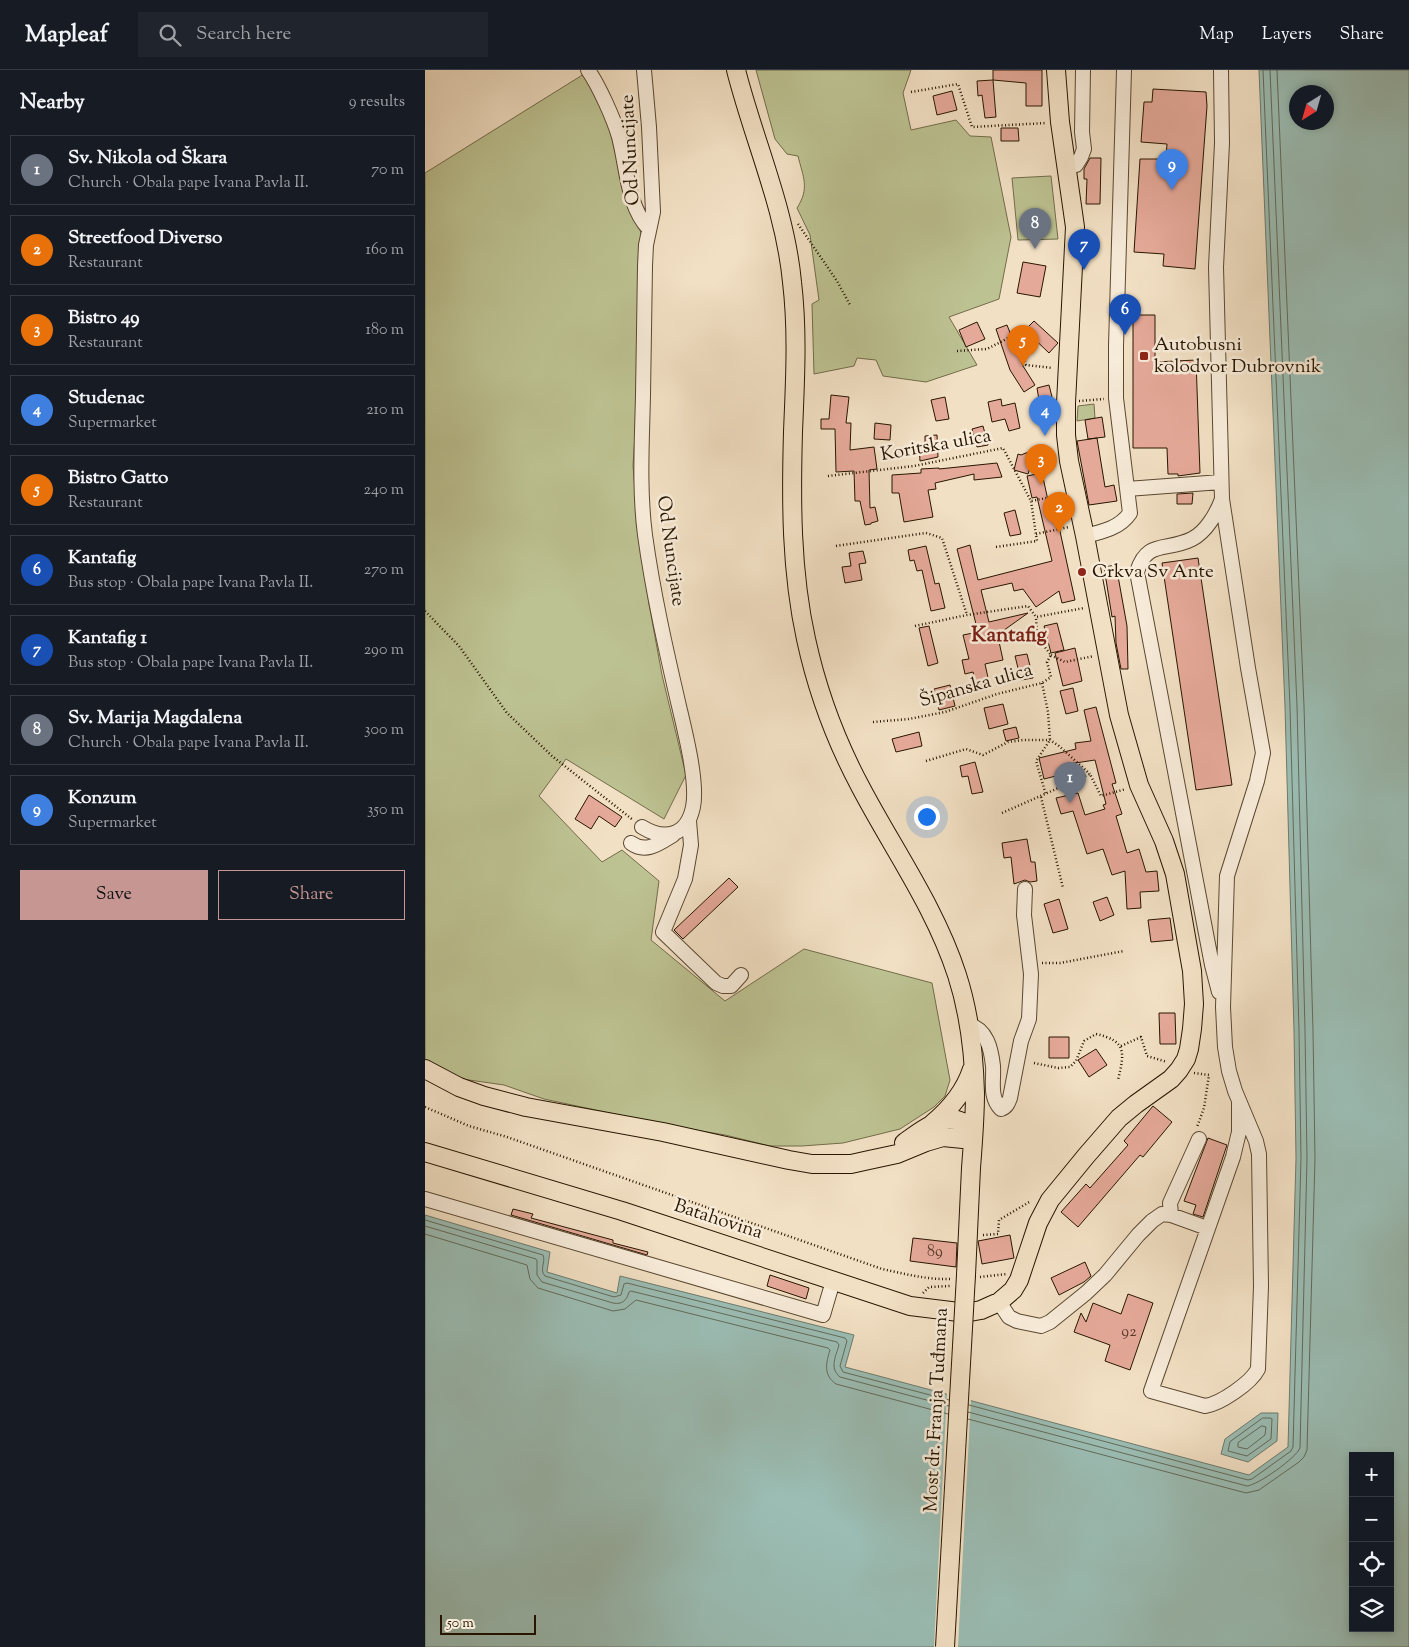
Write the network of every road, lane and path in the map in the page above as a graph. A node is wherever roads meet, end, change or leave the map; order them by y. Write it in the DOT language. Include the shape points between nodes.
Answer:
graph roads {
  1 [pos="588,70"];
  2 [pos="644,70"];
  3 [pos="736,70"];
  4 [pos="1056,70"];
  5 [pos="1083,70"];
  6 [pos="1124,70"];
  7 [pos="1221,70"];
  8 [pos="911,92"];
  9 [pos="1060,122"];
  10 [pos="1067,167"];
  11 [pos="796,220"];
  12 [pos="649,229"];
  13 [pos="850,304"];
  14 [pos="957,352"];
  15 [pos="1067,369"];
  16 [pos="1116,398"];
  17 [pos="1066,403"];
  18 [pos="828,476"];
  19 [pos="1221,482"];
  20 [pos="1127,488"];
  21 [pos="1075,492"];
  22 [pos="1222,499"];
  23 [pos="1031,501"];
  24 [pos="1084,530"];
  25 [pos="1036,534"];
  26 [pos="836,546"];
  27 [pos="996,547"];
  28 [pos="1098,606"];
  29 [pos="425,611"];
  30 [pos="967,615"];
  31 [pos="1036,618"];
  32 [pos="915,626"];
  33 [pos="1107,654"];
  34 [pos="1051,655"];
  35 [pos="1042,683"];
  36 [pos="873,722"];
  37 [pos="1050,740"];
  38 [pos="926,761"];
  39 [pos="1090,774"];
  40 [pos="1126,789"];
  41 [pos="1046,795"];
  42 [pos="1041,797"];
  43 [pos="1002,813"];
  44 [pos="689,821"];
  45 [pos="642,826"];
  46 [pos="673,835"];
  47 [pos="631,843"];
  48 [pos="1063,888"];
  49 [pos="1025,889"];
  50 [pos="1124,951"];
  51 [pos="1030,962"];
  52 [pos="741,975"];
  53 [pos="1223,1007"];
  54 [pos="968,1024"];
  55 [pos="1121,1046"];
  56 [pos="1034,1063"];
  57 [pos="1171,1063"];
  58 [pos="973,1067"];
  59 [pos="425,1069"];
  60 [pos="1189,1073"];
  61 [pos="1209,1075"];
  62 [pos="1118,1080"];
  63 [pos="1239,1101"];
  64 [pos="425,1107"];
  65 [pos="932,1124"];
  66 [pos="973,1135"];
  67 [pos="1199,1139"];
  68 [pos="425,1152"];
  69 [pos="885,1156"];
  70 [pos="425,1199"];
  71 [pos="1033,1201"];
  72 [pos="1171,1215"];
  73 [pos="999,1220"];
  74 [pos="1207,1228"];
  75 [pos="1007,1274"];
  76 [pos="978,1277"];
  77 [pos="955,1279"];
  78 [pos="833,1281"];
  79 [pos="959,1285"];
  80 [pos="999,1302"];
  81 [pos="910,1306"];
  82 [pos="945,1647"];
  1 -- 12 [label="street, Od Nuncijate" via="619,136 635,208"];
  2 -- 12 [label="street, Od Nuncijate" via="653,212"];
  3 -- 54 [label="main road, Most dr. Franja Tuđmana" via="776,198 792,282 797,362 792,490 794,550 805,636 829,718 843,753 920,891 947,949"];
  4 -- 9 [label="main road"];
  5 -- 10 [label="street" via="1084,149 1076,165"];
  6 -- 16 [label="street"];
  7 -- 19 [label="street" via="1222,143 1216,267"];
  8 -- 9 [label="path" via="958,84 972,127"];
  9 -- 10 [label="main road"];
  10 -- 15 [label="main road" via="1075,226"];
  11 -- 13 [label="path"];
  12 -- 44 [label="street, Od Nuncijate" via="645,245 641,470 645,533 651,577 693,778 693,806"];
  14 -- 15 [label="path" via="987,349 1017,334 1026,365"];
  15 -- 17 [label="main road"];
  16 -- 17 [label="path"];
  16 -- 20 [label="street"];
  17 -- 21 [label="main road" via="1067,444"];
  18 -- 23 [label="path, Koritska ulica" via="914,466 1003,448"];
  19 -- 20 [label="street"];
  19 -- 22 [label="street"];
  20 -- 24 [label="street" via="1130,513 1125,520 1104,532"];
  21 -- 23 [label="path"];
  21 -- 24 [label="main road"];
  22 -- 53 [label="street" via="1263,752 1227,876"];
  22 -- 53 [label="street" via="1218,510 1194,538 1151,550 1140,562 1137,572 1212,965"];
  23 -- 25 [label="path"];
  24 -- 25 [label="path"];
  24 -- 28 [label="main road"];
  25 -- 27 [label="path" via="1037,541"];
  26 -- 30 [label="path" via="926,533 943,538"];
  28 -- 31 [label="path"];
  28 -- 33 [label="main road"];
  29 -- 45 [label="path" via="459,646 507,712 552,756"];
  30 -- 31 [label="path" via="1028,606"];
  30 -- 32 [label="path"];
  31 -- 34 [label="path, Šipanska ulica" via="1037,637"];
  33 -- 34 [label="path" via="1065,662"];
  33 -- 80 [label="main road" via="1132,763 1175,874 1192,971 1194,1004 1189,1049 1186,1059 1171,1079 1119,1118 1050,1200 1038,1223 1019,1280"];
  34 -- 35 [label="path, Šipanska ulica" via="1047,662 1051,677"];
  35 -- 36 [label="path, Šipanska ulica" via="945,712"];
  35 -- 37 [label="path"];
  37 -- 38 [label="path" via="1008,742 983,755 966,749"];
  37 -- 39 [label="path"];
  37 -- 41 [label="path" via="1036,761"];
  39 -- 40 [label="path" via="1101,796"];
  39 -- 41 [label="path"];
  41 -- 42 [label="path"];
  42 -- 43 [label="path"];
  42 -- 48 [label="path"];
  44 -- 46 [label="street"];
  44 -- 52 [label="street, Od Nuncijate" via="691,845 685,879 663,932 717,984 731,986"];
  45 -- 46 [label="street" via="663,835"];
  46 -- 47 [label="street" via="647,848"];
  49 -- 51 [label="street" via="1024,915"];
  50 -- 51 [label="path" via="1060,964"];
  51 -- 54 [label="street" via="1029,1019 1021,1041 1010,1098 1004,1108 997,1105 994,1098 993,1065 986,1039 976,1027"];
  53 -- 63 [label="street" via="1229,1071"];
  54 -- 58 [label="main road, Most dr. Franja Tuđmana"];
  55 -- 56 [label="path" via="1108,1036 1096,1034 1084,1041 1070,1067"];
  55 -- 57 [label="path" via="1141,1037 1147,1056"];
  55 -- 62 [label="path" via="1123,1056"];
  58 -- 65 [label="main road" via="969,1080 955,1100"];
  58 -- 66 [label="main road, Most dr. Franja Tuđmana"];
  59 -- 69 [label="main road" via="459,1087 526,1107 789,1160 831,1165"];
  60 -- 61 [label="path"];
  63 -- 74 [label="street" via="1237,1144"];
  63 -- 74 [label="street" via="1256,1141 1260,1169 1258,1370 1255,1376 1226,1398 1205,1406 1151,1391"];
  64 -- 77 [label="path" via="469,1126 882,1268 910,1275"];
  65 -- 66 [label="main road" via="960,1121 967,1124"];
  65 -- 69 [label="main road"];
  66 -- 69 [label="main road" via="943,1137"];
  66 -- 82 [label="main road, Most dr. Franja Tuđmana, bridge"];
  67 -- 72 [label="street" via="1170,1203"];
  68 -- 78 [label="main road, Batahovina" via="622,1211"];
  70 -- 78 [label="street" via="823,1314"];
  71 -- 73 [label="path"];
  72 -- 74 [label="street"];
  72 -- 80 [label="street" via="1162,1214 1153,1221 1105,1275 1051,1322 1041,1326 1017,1322 1009,1317"];
  75 -- 76 [label="path"];
  78 -- 81 [label="main road, Batahovina"];
  79 -- 81 [label="path" via="929,1287"];
  80 -- 81 [label="main road, Batahovina" via="970,1312"];
}
